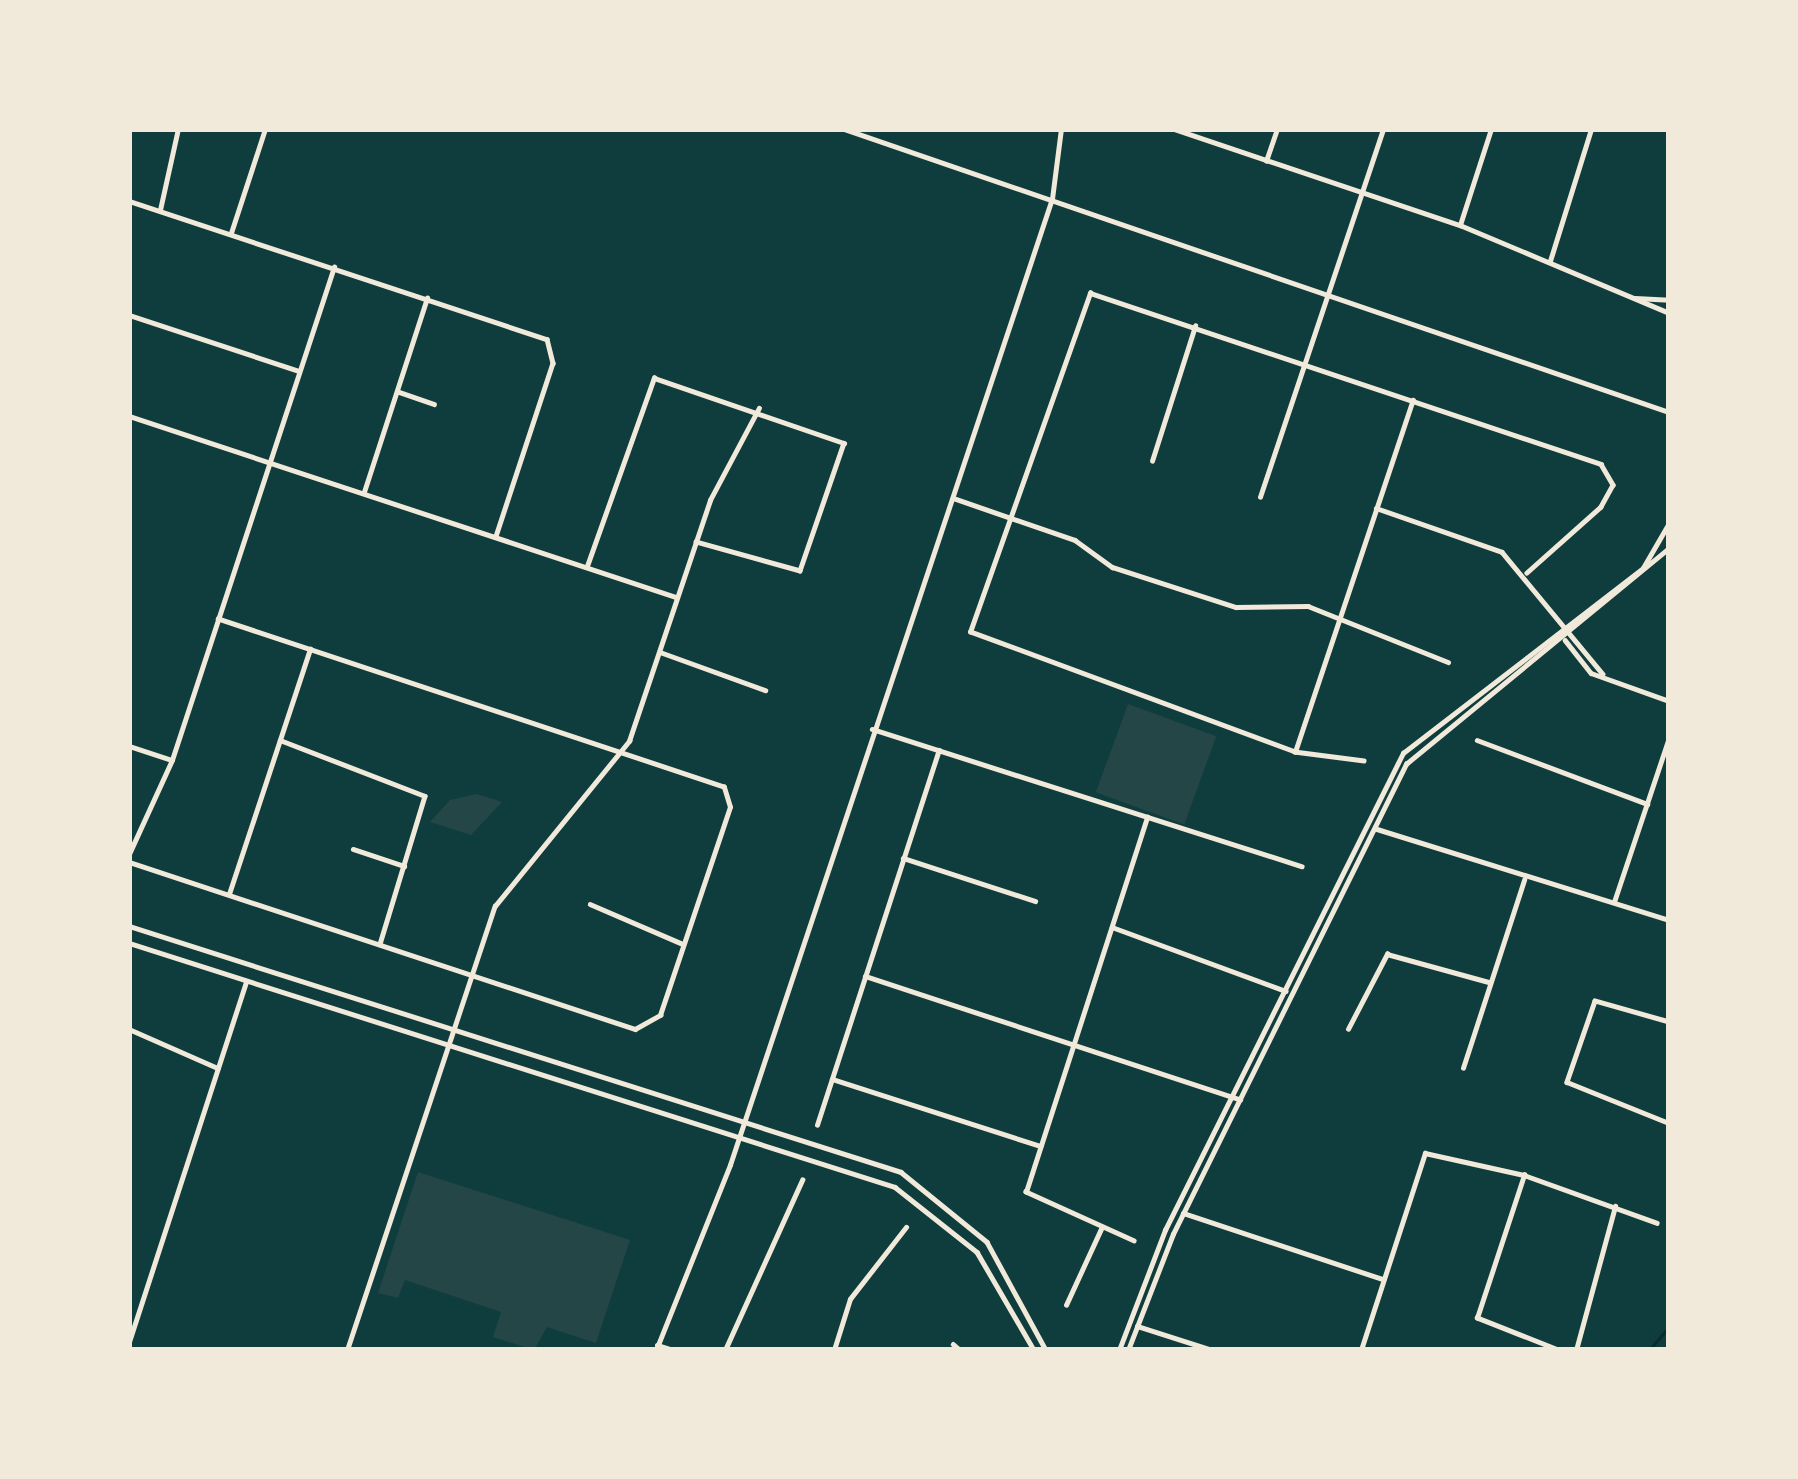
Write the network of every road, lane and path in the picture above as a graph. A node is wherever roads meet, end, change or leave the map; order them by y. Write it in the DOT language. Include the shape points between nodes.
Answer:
graph roads {
  1 [pos="178,129"];
  2 [pos="266,129"];
  3 [pos="844,129"];
  4 [pos="1061,129"];
  5 [pos="1174,129"];
  6 [pos="1277,129"];
  7 [pos="1383,129"];
  8 [pos="1491,129"];
  9 [pos="1592,129"];
  10 [pos="1266,161"];
  11 [pos="1362,194"];
  12 [pos="1052,199"];
  13 [pos="129,201"];
  14 [pos="160,210"];
  15 [pos="1460,225"];
  16 [pos="231,233"];
  17 [pos="1550,262"];
  18 [pos="334,267"];
  19 [pos="1328,295"];
  20 [pos="427,298"];
  21 [pos="1635,298"];
  22 [pos="1669,300"];
  23 [pos="1669,314"];
  24 [pos="129,315"];
  25 [pos="1195,326"];
  26 [pos="1306,364"];
  27 [pos="299,371"];
  28 [pos="397,392"];
  29 [pos="1413,400"];
  30 [pos="434,404"];
  31 [pos="758,408"];
  32 [pos="1669,412"];
  33 [pos="129,416"];
  34 [pos="1152,461"];
  35 [pos="269,464"];
  36 [pos="364,492"];
  37 [pos="1260,497"];
  38 [pos="952,498"];
  39 [pos="1376,508"];
  40 [pos="1012,518"];
  41 [pos="1669,524"];
  42 [pos="496,536"];
  43 [pos="696,542"];
  44 [pos="1669,548"];
  45 [pos="587,566"];
  46 [pos="1527,573"];
  47 [pos="678,597"];
  48 [pos="1340,616"];
  49 [pos="218,619"];
  50 [pos="1569,630"];
  51 [pos="1564,638"];
  52 [pos="310,649"];
  53 [pos="660,652"];
  54 [pos="1448,662"];
  55 [pos="1603,674"];
  56 [pos="765,690"];
  57 [pos="1669,701"];
  58 [pos="872,729"];
  59 [pos="1669,738"];
  60 [pos="280,740"];
  61 [pos="1477,740"];
  62 [pos="129,746"];
  63 [pos="938,750"];
  64 [pos="623,751"];
  65 [pos="1295,752"];
  66 [pos="172,760"];
  67 [pos="1364,761"];
  68 [pos="1647,804"];
  69 [pos="1147,817"];
  70 [pos="1371,827"];
  71 [pos="353,849"];
  72 [pos="129,858"];
  73 [pos="903,858"];
  74 [pos="405,866"];
  75 [pos="1302,866"];
  76 [pos="1525,878"];
  77 [pos="229,894"];
  78 [pos="1035,901"];
  79 [pos="1614,902"];
  80 [pos="590,904"];
  81 [pos="1669,920"];
  82 [pos="129,926"];
  83 [pos="1112,927"];
  84 [pos="129,943"];
  85 [pos="380,944"];
  86 [pos="684,944"];
  87 [pos="472,975"];
  88 [pos="865,976"];
  89 [pos="246,982"];
  90 [pos="1491,983"];
  91 [pos="1288,992"];
  92 [pos="1669,1022"];
  93 [pos="1348,1029"];
  94 [pos="129,1030"];
  95 [pos="452,1033"];
  96 [pos="1074,1044"];
  97 [pos="448,1048"];
  98 [pos="218,1068"];
  99 [pos="1463,1069"];
  100 [pos="832,1079"];
  101 [pos="1231,1095"];
  102 [pos="1240,1099"];
  103 [pos="1669,1123"];
  104 [pos="742,1124"];
  105 [pos="817,1125"];
  106 [pos="737,1138"];
  107 [pos="1041,1146"];
  108 [pos="1524,1175"];
  109 [pos="802,1180"];
  110 [pos="1615,1205"];
  111 [pos="1179,1212"];
  112 [pos="1657,1223"];
  113 [pos="906,1227"];
  114 [pos="1101,1229"];
  115 [pos="1134,1241"];
  116 [pos="1383,1279"];
  117 [pos="1066,1305"];
  118 [pos="1135,1326"];
  119 [pos="129,1342"];
  120 [pos="953,1344"];
  121 [pos="656,1347"];
  122 [pos="347,1350"];
  123 [pos="673,1350"];
  124 [pos="725,1350"];
  125 [pos="833,1350"];
  126 [pos="960,1350"];
  127 [pos="1034,1350"];
  128 [pos="1046,1350"];
  129 [pos="1119,1350"];
  130 [pos="1128,1350"];
  131 [pos="1211,1350"];
  132 [pos="1361,1350"];
  133 [pos="1558,1350"];
  134 [pos="1576,1350"];
  1 -- 14 [label="street"];
  2 -- 16 [label="street"];
  3 -- 12 [label="street"];
  4 -- 12 [label="street"];
  5 -- 10 [label="street"];
  6 -- 10 [label="street"];
  7 -- 11 [label="street"];
  8 -- 15 [label="street"];
  9 -- 17 [label="street"];
  10 -- 11 [label="street"];
  11 -- 15 [label="street"];
  11 -- 19 [label="street"];
  12 -- 19 [label="street"];
  12 -- 38 [label="street"];
  13 -- 14 [label="street"];
  14 -- 16 [label="street"];
  15 -- 17 [label="street"];
  16 -- 18 [label="street"];
  17 -- 21 [label="street"];
  18 -- 20 [label="street"];
  18 -- 27 [label="street"];
  19 -- 26 [label="street"];
  19 -- 32 [label="street"];
  20 -- 28 [label="street"];
  20 -- 42 [label="street" via="552,344"];
  21 -- 22 [label="street"];
  21 -- 23 [label="street"];
  24 -- 27 [label="street"];
  25 -- 26 [label="street"];
  25 -- 34 [label="street"];
  25 -- 40 [label="street" via="1090,293"];
  26 -- 29 [label="street"];
  26 -- 37 [label="street"];
  27 -- 35 [label="street"];
  28 -- 30 [label="street"];
  28 -- 36 [label="street"];
  29 -- 39 [label="street"];
  29 -- 46 [label="street" via="1611,472 1582,531"];
  31 -- 43 [label="street"];
  31 -- 43 [label="street" via="844,442 800,571"];
  31 -- 45 [label="street" via="653,378"];
  33 -- 35 [label="street"];
  35 -- 36 [label="street"];
  35 -- 49 [label="street"];
  36 -- 42 [label="street"];
  38 -- 40 [label="street"];
  38 -- 58 [label="street"];
  39 -- 46 [label="street" via="1469,538"];
  39 -- 48 [label="street"];
  40 -- 48 [label="street" via="1112,567 1236,607"];
  40 -- 65 [label="street" via="974,639"];
  41 -- 50 [label="street" via="1643,568"];
  42 -- 45 [label="street"];
  43 -- 47 [label="street"];
  44 -- 50 [label="street"];
  45 -- 47 [label="street"];
  46 -- 50 [label="street"];
  47 -- 53 [label="street"];
  48 -- 54 [label="street"];
  48 -- 65 [label="street"];
  49 -- 52 [label="street"];
  49 -- 66 [label="street"];
  50 -- 51 [label="street"];
  50 -- 55 [label="street"];
  50 -- 70 [label="street" via="1411,742"];
  51 -- 55 [label="street"];
  51 -- 70 [label="street" via="1418,747"];
  52 -- 60 [label="street"];
  52 -- 64 [label="street"];
  53 -- 56 [label="street"];
  53 -- 64 [label="street"];
  55 -- 57 [label="street"];
  58 -- 63 [label="street"];
  58 -- 104 [label="street"];
  59 -- 68 [label="street"];
  60 -- 74 [label="street" via="425,796"];
  60 -- 77 [label="street"];
  61 -- 68 [label="street"];
  62 -- 66 [label="street"];
  63 -- 69 [label="street"];
  63 -- 73 [label="street"];
  64 -- 86 [label="street" via="729,793"];
  64 -- 87 [label="street" via="509,878"];
  65 -- 67 [label="street"];
  66 -- 72 [label="street"];
  68 -- 79 [label="street"];
  69 -- 75 [label="street"];
  69 -- 83 [label="street"];
  70 -- 76 [label="street"];
  70 -- 91 [label="street"];
  71 -- 74 [label="street"];
  72 -- 77 [label="street"];
  73 -- 78 [label="street"];
  73 -- 88 [label="street"];
  74 -- 85 [label="street"];
  76 -- 79 [label="street"];
  76 -- 90 [label="street"];
  77 -- 85 [label="street"];
  79 -- 81 [label="street"];
  80 -- 86 [label="street"];
  82 -- 95 [label="street"];
  83 -- 91 [label="street"];
  83 -- 96 [label="street"];
  84 -- 89 [label="street"];
  85 -- 87 [label="street"];
  86 -- 87 [label="street" via="651,1027"];
  87 -- 95 [label="street"];
  88 -- 96 [label="street"];
  88 -- 100 [label="street"];
  89 -- 97 [label="street"];
  89 -- 98 [label="street"];
  90 -- 93 [label="street" via="1387,954"];
  90 -- 99 [label="street"];
  91 -- 101 [label="street"];
  91 -- 102 [label="street"];
  92 -- 103 [label="street" via="1595,1001 1567,1082"];
  94 -- 98 [label="street"];
  95 -- 97 [label="street"];
  95 -- 104 [label="street"];
  96 -- 101 [label="street"];
  96 -- 107 [label="street"];
  97 -- 106 [label="street"];
  97 -- 122 [label="street"];
  98 -- 119 [label="street"];
  100 -- 105 [label="street"];
  100 -- 107 [label="street"];
  101 -- 102 [label="street"];
  101 -- 111 [label="street"];
  102 -- 111 [label="street"];
  104 -- 106 [label="street"];
  104 -- 128 [label="street" via="858,1154 932,1191 1020,1285"];
  106 -- 121 [label="street"];
  106 -- 127 [label="street" via="854,1169 925,1204 977,1252"];
  107 -- 114 [label="street" via="1032,1204"];
  108 -- 110 [label="street"];
  108 -- 116 [label="street" via="1425,1153"];
  108 -- 133 [label="street" via="1477,1318"];
  109 -- 124 [label="street"];
  110 -- 112 [label="street"];
  110 -- 134 [label="street"];
  111 -- 116 [label="street"];
  111 -- 118 [label="street"];
  113 -- 125 [label="street" via="850,1299"];
  114 -- 115 [label="street"];
  114 -- 117 [label="street"];
  116 -- 132 [label="street"];
  118 -- 129 [label="street"];
  118 -- 130 [label="street"];
  118 -- 131 [label="street"];
  120 -- 126 [label="street"];
  121 -- 123 [label="street"];
}
